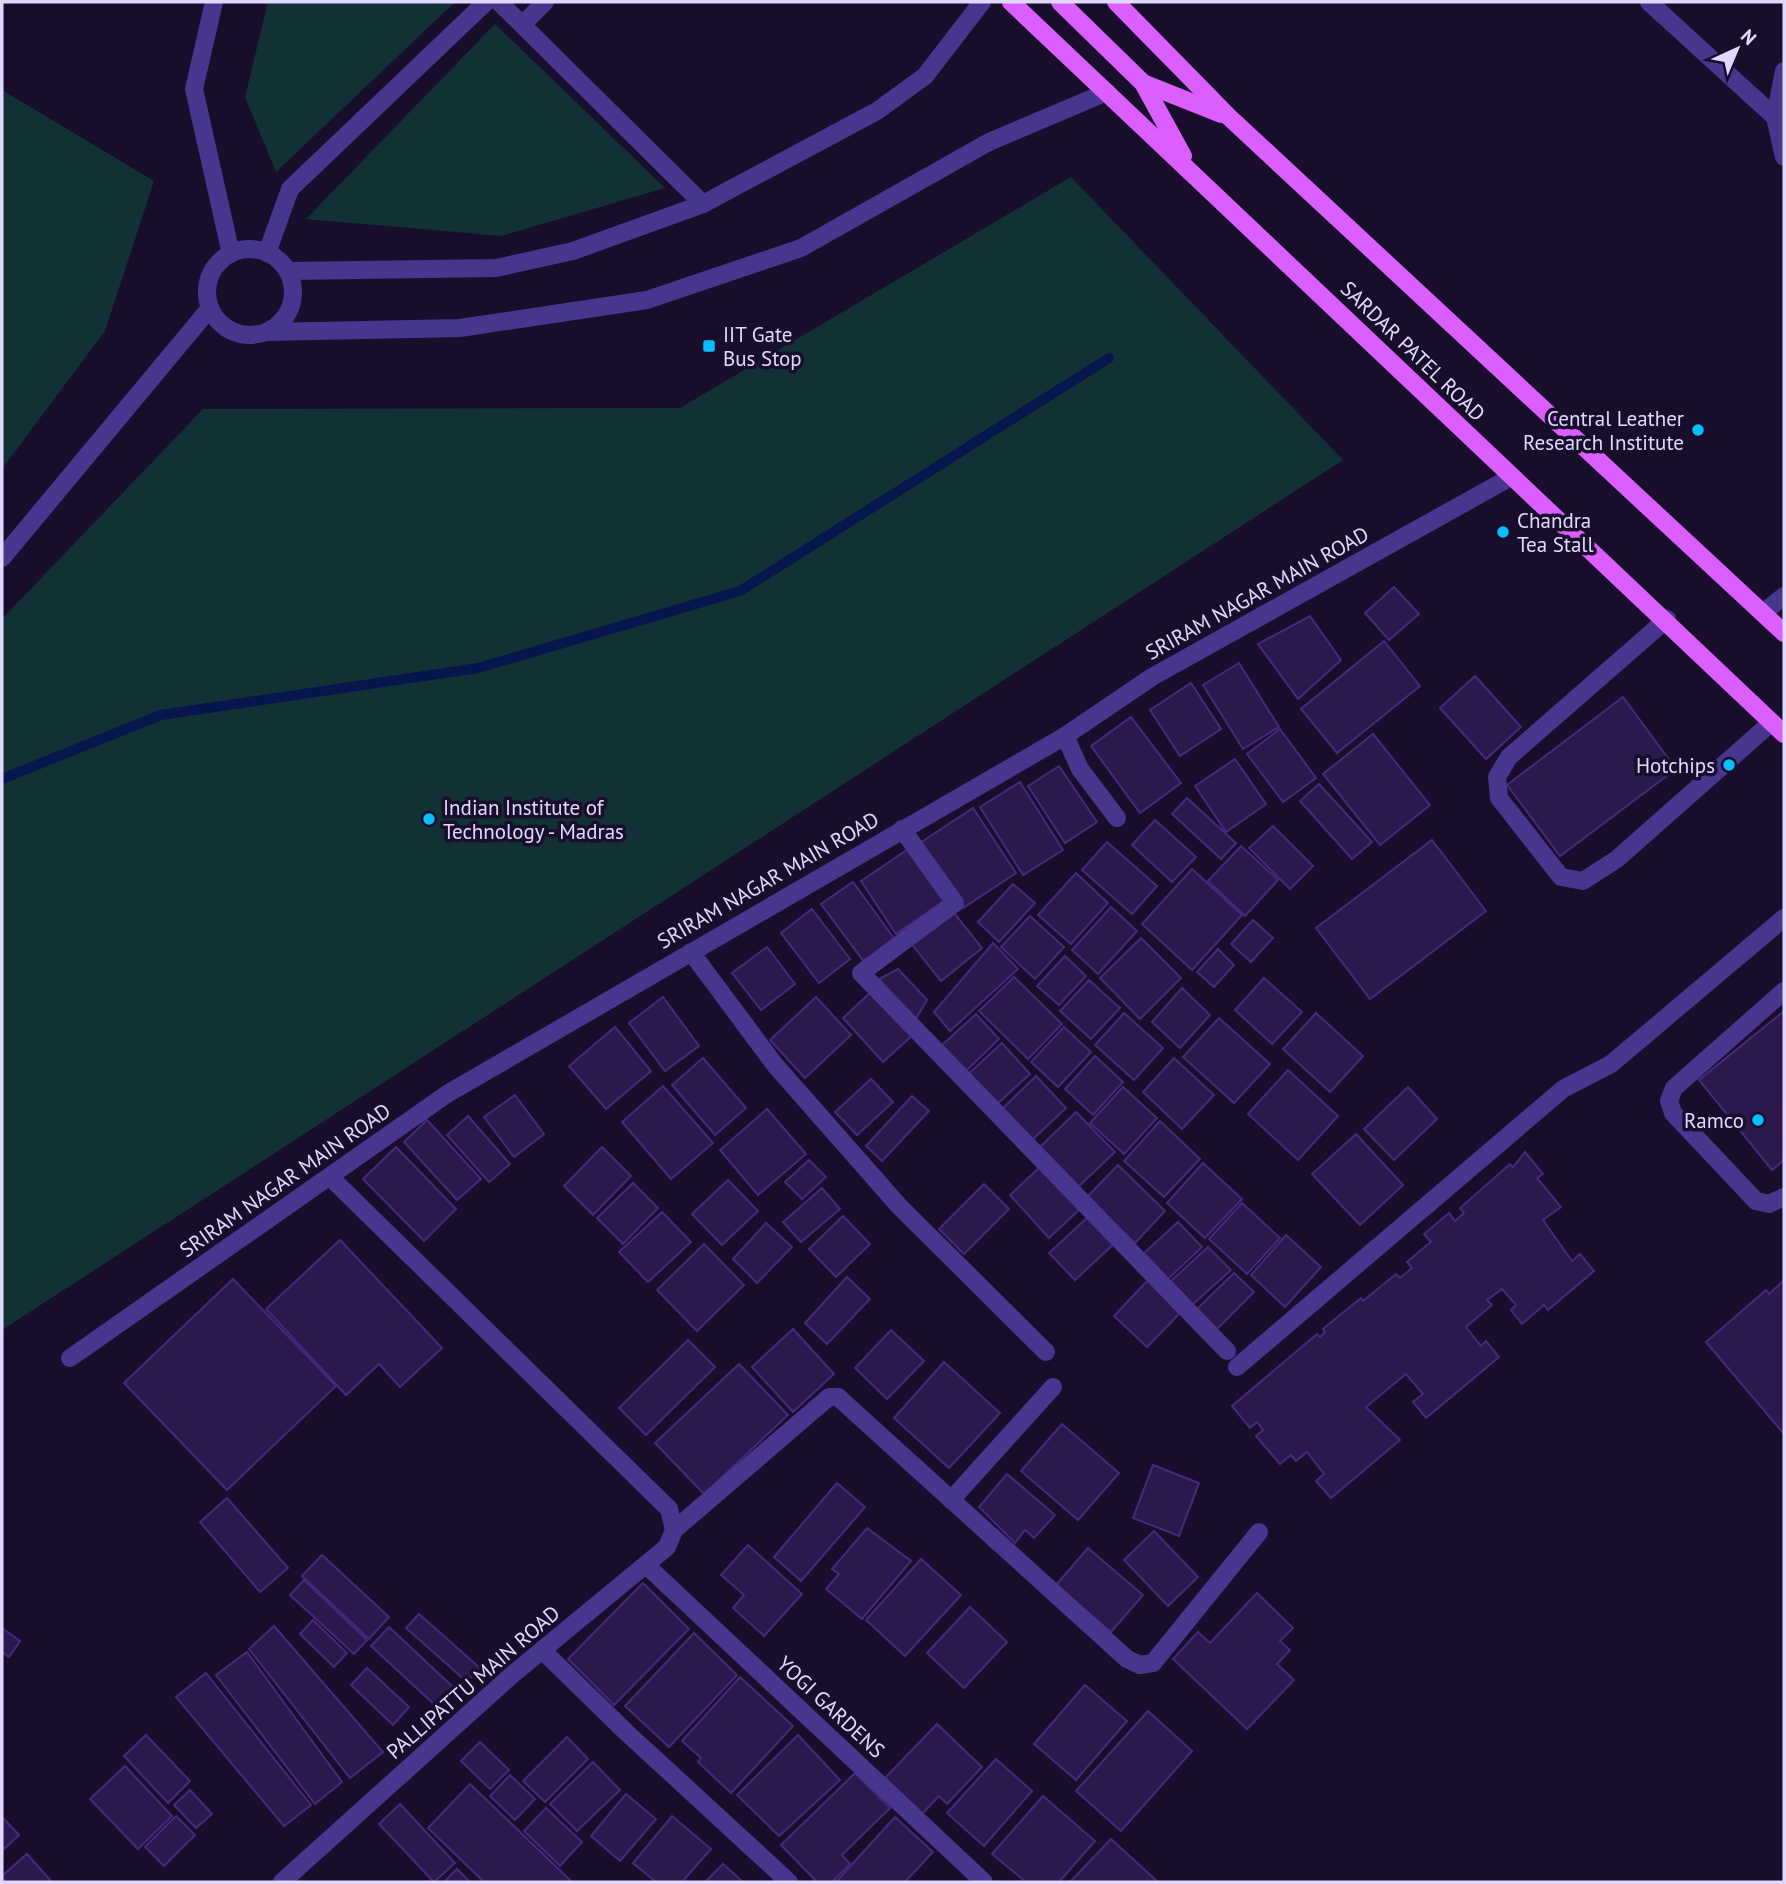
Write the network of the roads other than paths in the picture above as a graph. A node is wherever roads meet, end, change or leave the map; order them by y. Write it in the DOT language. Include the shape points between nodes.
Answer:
graph roads {
  1 [pos="214,2"];
  2 [pos="486,2"];
  3 [pos="499,2"];
  4 [pos="545,2"];
  5 [pos="982,2"];
  6 [pos="1011,2"];
  7 [pos="1060,2"];
  8 [pos="1116,2"];
  9 [pos="1649,2"];
  10 [pos="523,24"];
  11 [pos="1784,71"];
  12 [pos="1143,83"];
  13 [pos="1107,92"];
  14 [pos="1229,117"];
  15 [pos="1775,117"];
  16 [pos="1784,157"];
  17 [pos="1191,169"];
  18 [pos="703,204"];
  19 [pos="267,253"];
  20 [pos="231,254"];
  21 [pos="288,271"];
  22 [pos="211,308"];
  23 [pos="267,332"];
  24 [pos="1511,477"];
  25 [pos="2,558"];
  26 [pos="1784,596"];
  27 [pos="1763,613"];
  28 [pos="1667,620"];
  29 [pos="1784,633"];
  30 [pos="1778,728"];
  31 [pos="1065,736"];
  32 [pos="1117,818"];
  33 [pos="902,829"];
  34 [pos="1784,918"];
  35 [pos="691,952"];
  36 [pos="1784,991"];
  37 [pos="330,1177"];
  38 [pos="1784,1197"];
  39 [pos="1227,1351"];
  40 [pos="1046,1352"];
  41 [pos="70,1358"];
  42 [pos="1237,1367"];
  43 [pos="1053,1387"];
  44 [pos="951,1500"];
  45 [pos="674,1530"];
  46 [pos="1259,1532"];
  47 [pos="646,1565"];
  48 [pos="542,1650"];
  49 [pos="282,1882"];
  50 [pos="789,1882"];
  51 [pos="984,1882"];
  1 -- 20 [label="street" via="194,89"];
  2 -- 19 [label="street" via="290,189"];
  3 -- 10 [label="street"];
  4 -- 10 [label="street"];
  5 -- 18 [label="street" via="925,76 877,111"];
  6 -- 13 [label="main road, SARDAR PATEL ROAD"];
  7 -- 12 [label="main road"];
  8 -- 14 [label="main road"];
  9 -- 15 [label="street"];
  10 -- 18 [label="street"];
  11 -- 15 [label="street"];
  12 -- 14 [label="main road"];
  12 -- 17 [label="main road"];
  13 -- 17 [label="main road, SARDAR PATEL ROAD"];
  13 -- 23 [label="street" via="989,142 801,248 647,300 460,328"];
  14 -- 27 [label="main road"];
  15 -- 16 [label="street"];
  17 -- 24 [label="main road, SARDAR PATEL ROAD"];
  18 -- 21 [label="street" via="573,251 496,268"];
  19 -- 20 [label="street" via="243,249"];
  19 -- 21 [label="street"];
  20 -- 22 [label="street" via="220,260 208,282"];
  21 -- 23 [label="street" via="293,299 279,324"];
  22 -- 23 [label="street" via="228,328 254,335"];
  22 -- 25 [label="street"];
  24 -- 28 [label="main road, SARDAR PATEL ROAD"];
  24 -- 31 [label="street, SRIRAM NAGAR MAIN ROAD" via="1152,677"];
  26 -- 27 [label="street"];
  27 -- 29 [label="main road"];
  28 -- 30 [label="main road, SARDAR PATEL ROAD"];
  28 -- 30 [label="street" via="1509,757 1497,777 1499,798 1561,877 1583,881 1617,859"];
  31 -- 32 [label="street" via="1080,769"];
  31 -- 33 [label="street, SRIRAM NAGAR MAIN ROAD"];
  33 -- 35 [label="street, SRIRAM NAGAR MAIN ROAD"];
  33 -- 39 [label="street" via="955,903 861,973"];
  34 -- 42 [label="street" via="1611,1065 1563,1090"];
  35 -- 37 [label="street, SRIRAM NAGAR MAIN ROAD" via="447,1094"];
  35 -- 40 [label="street" via="775,1065 899,1206"];
  36 -- 38 [label="street" via="1674,1088 1669,1101 1673,1113 1756,1201 1769,1204"];
  37 -- 41 [label="street, SRIRAM NAGAR MAIN ROAD"];
  37 -- 45 [label="street" via="669,1509"];
  43 -- 44 [label="street"];
  44 -- 45 [label="street, PALLIPATTU MAIN ROAD" via="838,1397 829,1397"];
  44 -- 46 [label="street, PALLIPATTU MAIN ROAD" via="1127,1659 1140,1665 1153,1663"];
  45 -- 47 [label="street, PALLIPATTU MAIN ROAD" via="667,1547"];
  47 -- 48 [label="street, PALLIPATTU MAIN ROAD"];
  47 -- 51 [label="street, YOGI GARDENS"];
  48 -- 49 [label="street, PALLIPATTU MAIN ROAD"];
  48 -- 50 [label="street"];
}
